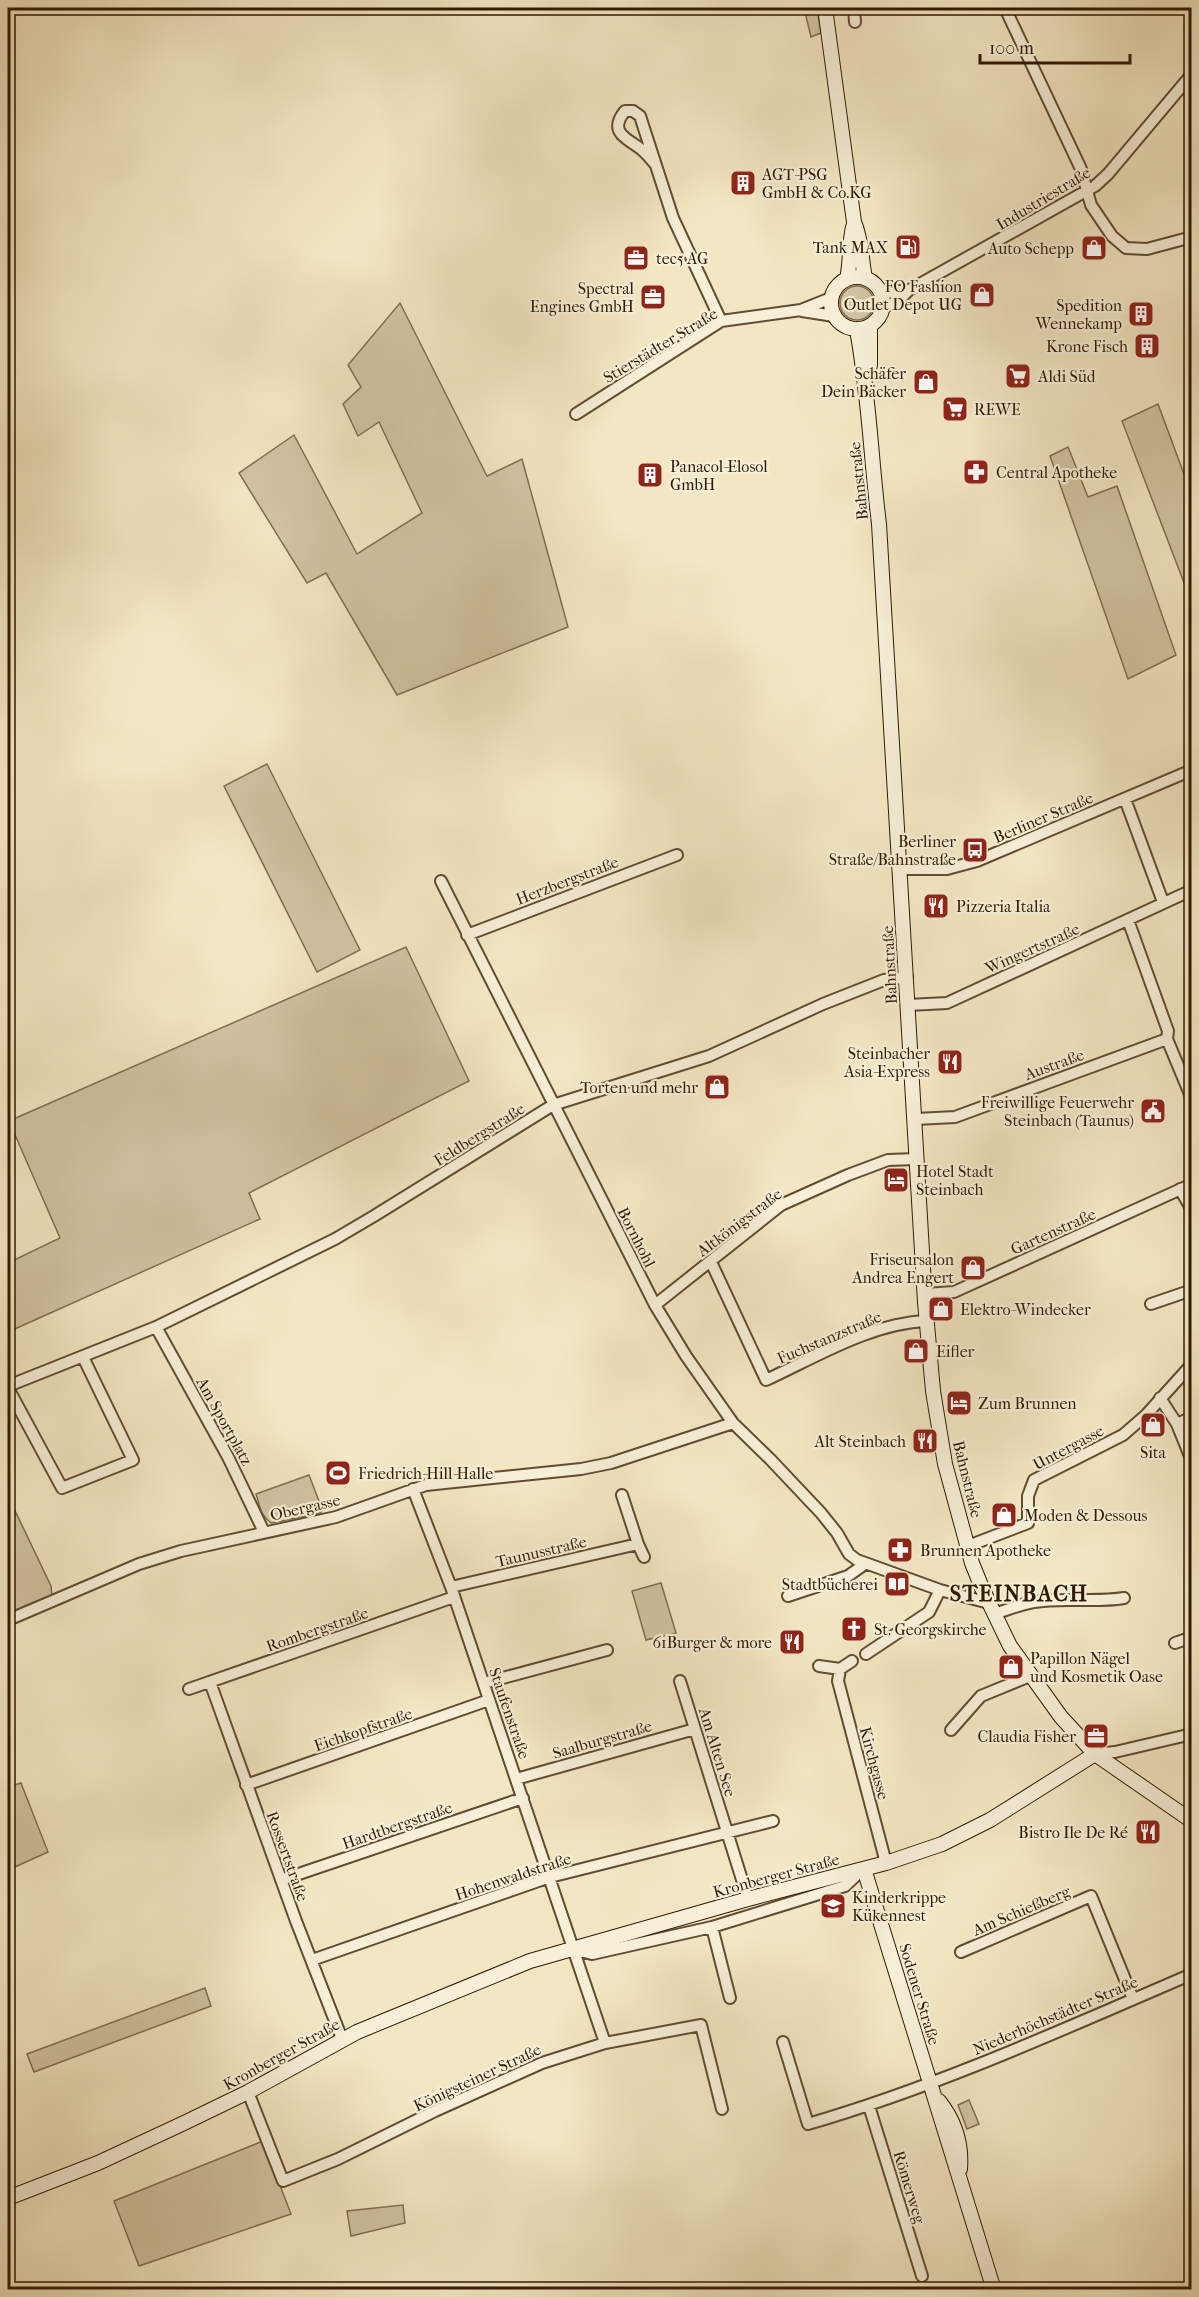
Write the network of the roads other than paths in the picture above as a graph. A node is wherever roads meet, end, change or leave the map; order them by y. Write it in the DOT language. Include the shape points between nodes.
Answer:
graph roads {
  1 [pos="825,8"];
  2 [pos="854,8"];
  3 [pos="1005,8"];
  4 [pos="855,22"];
  5 [pos="1191,74"];
  6 [pos="655,164"];
  7 [pos="1087,191"];
  8 [pos="854,222"];
  9 [pos="1191,237"];
  10 [pos="865,278"];
  11 [pos="847,279"];
  12 [pos="831,298"];
  13 [pos="882,300"];
  14 [pos="801,310"];
  15 [pos="834,316"];
  16 [pos="722,321"];
  17 [pos="864,328"];
  18 [pos="576,414"];
  19 [pos="1191,770"];
  20 [pos="1125,799"];
  21 [pos="677,855"];
  22 [pos="900,869"];
  23 [pos="441,881"];
  24 [pos="1191,890"];
  25 [pos="1163,902"];
  26 [pos="1128,920"];
  27 [pos="467,935"];
  28 [pos="907,977"];
  29 [pos="908,1005"];
  30 [pos="1167,1039"];
  31 [pos="1191,1099"];
  32 [pos="553,1105"];
  33 [pos="916,1119"];
  34 [pos="917,1159"];
  35 [pos="1191,1184"];
  36 [pos="1180,1189"];
  37 [pos="1191,1210"];
  38 [pos="711,1262"];
  39 [pos="1191,1290"];
  40 [pos="925,1294"];
  41 [pos="1151,1304"];
  42 [pos="655,1305"];
  43 [pos="927,1321"];
  44 [pos="156,1327"];
  45 [pos="83,1357"];
  46 [pos="1191,1364"];
  47 [pos="8,1387"];
  48 [pos="1160,1398"];
  49 [pos="1191,1417"];
  50 [pos="733,1424"];
  51 [pos="1177,1424"];
  52 [pos="1191,1461"];
  53 [pos="413,1489"];
  54 [pos="622,1494"];
  55 [pos="264,1532"];
  56 [pos="638,1544"];
  57 [pos="968,1546"];
  58 [pos="644,1557"];
  59 [pos="865,1564"];
  60 [pos="940,1590"];
  61 [pos="453,1592"];
  62 [pos="788,1596"];
  63 [pos="1124,1598"];
  64 [pos="991,1609"];
  65 [pos="8,1620"];
  66 [pos="1191,1637"];
  67 [pos="1175,1643"];
  68 [pos="607,1650"];
  69 [pos="866,1654"];
  70 [pos="852,1661"];
  71 [pos="819,1666"];
  72 [pos="840,1669"];
  73 [pos="1030,1676"];
  74 [pos="680,1681"];
  75 [pos="210,1682"];
  76 [pos="484,1683"];
  77 [pos="189,1689"];
  78 [pos="489,1700"];
  79 [pos="695,1729"];
  80 [pos="951,1730"];
  81 [pos="1191,1734"];
  82 [pos="1095,1754"];
  83 [pos="516,1779"];
  84 [pos="246,1785"];
  85 [pos="523,1798"];
  86 [pos="773,1821"];
  87 [pos="1191,1821"];
  88 [pos="727,1831"];
  89 [pos="886,1863"];
  90 [pos="864,1869"];
  91 [pos="550,1878"];
  92 [pos="281,1880"];
  93 [pos="747,1899"];
  94 [pos="712,1927"];
  95 [pos="573,1948"];
  96 [pos="960,1952"];
  97 [pos="312,1960"];
  98 [pos="1191,1974"];
  99 [pos="730,1998"];
  100 [pos="1133,1999"];
  101 [pos="342,2039"];
  102 [pos="783,2042"];
  103 [pos="605,2043"];
  104 [pos="932,2089"];
  105 [pos="248,2092"];
  106 [pos="869,2106"];
  107 [pos="722,2109"];
  108 [pos="8,2198"];
  109 [pos="922,2276"];
  110 [pos="994,2289"];
  1 -- 8 [label="main road"];
  2 -- 4 [label="street"];
  3 -- 7 [label="street" via="1081,169"];
  5 -- 7 [label="street, Industriestraße" via="1108,174"];
  6 -- 6 [label="street" via="640,116 625,111 617,127 622,136"];
  6 -- 16 [label="street" via="673,218"];
  7 -- 9 [label="street" via="1091,205 1112,236 1126,248 1147,249"];
  7 -- 13 [label="street, Industriestraße" via="909,290 897,302"];
  8 -- 10 [label="main road" via="860,235"];
  8 -- 11 [label="main road"];
  10 -- 11 [label="main road"];
  10 -- 13 [label="main road" via="878,287"];
  11 -- 12 [label="main road" via="837,286"];
  12 -- 14 [label="street, Stierstädter Straße"];
  12 -- 15 [label="main road"];
  13 -- 17 [label="main road" via="881,315"];
  14 -- 15 [label="street, Stierstädter Straße"];
  14 -- 16 [label="street, Stierstädter Straße"];
  15 -- 17 [label="main road" via="847,328"];
  16 -- 18 [label="street, Stierstädter Straße"];
  17 -- 22 [label="main road, Bahnstraße" via="870,365 866,380 868,423 879,525"];
  19 -- 20 [label="street, Berliner Straße"];
  20 -- 22 [label="street, Berliner Straße" via="977,861 948,869"];
  20 -- 25 [label="street"];
  21 -- 27 [label="street, Herzbergstraße"];
  22 -- 28 [label="main road, Bahnstraße"];
  23 -- 27 [label="street, Bornhohl"];
  24 -- 25 [label="street, Wingertstraße"];
  25 -- 26 [label="street, Wingertstraße"];
  26 -- 29 [label="street, Wingertstraße" via="947,1003"];
  26 -- 30 [label="street" via="1168,1031"];
  27 -- 32 [label="street, Bornhohl"];
  28 -- 29 [label="main road, Bahnstraße"];
  28 -- 32 [label="street, Feldbergstraße" via="884,980 823,1004 709,1056"];
  29 -- 33 [label="main road, Bahnstraße"];
  30 -- 31 [label="street"];
  30 -- 33 [label="street, Austraße" via="954,1117"];
  32 -- 42 [label="street, Bornhohl"];
  32 -- 44 [label="street, Feldbergstraße" via="344,1233"];
  33 -- 34 [label="main road, Bahnstraße"];
  34 -- 38 [label="street, Altkönigstraße" via="888,1160 792,1200"];
  34 -- 40 [label="main road, Bahnstraße"];
  35 -- 36 [label="street, Gartenstraße"];
  36 -- 37 [label="street"];
  36 -- 40 [label="street, Gartenstraße" via="954,1293"];
  38 -- 42 [label="street, Altkönigstraße"];
  38 -- 43 [label="street, Fuchstanzstraße" via="766,1380 878,1329"];
  39 -- 41 [label="street"];
  40 -- 43 [label="main road, Bahnstraße"];
  42 -- 50 [label="street, Bornhohl"];
  43 -- 57 [label="main road, Bahnstraße" via="945,1464"];
  44 -- 45 [label="street, Feldbergstraße"];
  44 -- 55 [label="street, Am Sportplatz" via="228,1457"];
  45 -- 47 [label="street, Feldbergstraße"];
  45 -- 47 [label="street, Feldbergstraße" via="133,1460 62,1488"];
  46 -- 48 [label="street, Untergasse"];
  48 -- 51 [label="street"];
  48 -- 57 [label="street, Untergasse" via="1123,1436 1034,1480 1028,1496 1028,1523"];
  49 -- 51 [label="street"];
  50 -- 53 [label="street, Obergasse" via="611,1463 441,1482"];
  50 -- 59 [label="street, Bornhohl" via="821,1513 849,1554"];
  51 -- 52 [label="street"];
  53 -- 55 [label="street, Obergasse" via="336,1517"];
  53 -- 61 [label="street, Staufenstraße"];
  54 -- 56 [label="street"];
  55 -- 65 [label="street, Obergasse" via="139,1564"];
  56 -- 58 [label="street"];
  56 -- 61 [label="street, Taunusstraße"];
  57 -- 64 [label="main road, Bahnstraße"];
  59 -- 60 [label="street, Bornhohl"];
  59 -- 62 [label="street" via="848,1576"];
  60 -- 64 [label="street, Bornhohl"];
  60 -- 69 [label="street" via="928,1612"];
  61 -- 75 [label="street, Rombergstraße"];
  61 -- 76 [label="street, Staufenstraße"];
  63 -- 64 [label="street" via="1102,1602 1068,1599"];
  64 -- 73 [label="main road, Bahnstraße"];
  66 -- 67 [label="street"];
  68 -- 76 [label="street"];
  70 -- 72 [label="street"];
  71 -- 72 [label="street"];
  72 -- 89 [label="street, Kirchgasse" via="838,1681"];
  73 -- 80 [label="street" via="981,1696"];
  73 -- 82 [label="main road, Bahnstraße"];
  74 -- 79 [label="street, Am Alten See"];
  75 -- 77 [label="street, Rombergstraße"];
  75 -- 84 [label="street, Rossertstraße"];
  76 -- 78 [label="street, Staufenstraße"];
  78 -- 83 [label="street, Staufenstraße"];
  78 -- 84 [label="street, Eichkopfstraße"];
  79 -- 83 [label="street, Saalburgstraße"];
  79 -- 88 [label="street, Am Alten See"];
  81 -- 82 [label="street"];
  82 -- 87 [label="main road, Bahnstraße"];
  82 -- 89 [label="main road" via="990,1820 942,1844"];
  83 -- 85 [label="street, Staufenstraße"];
  84 -- 92 [label="street, Rossertstraße"];
  85 -- 91 [label="street, Staufenstraße"];
  85 -- 92 [label="street, Hardtbergstraße"];
  86 -- 88 [label="street"];
  88 -- 91 [label="street, Hohenwaldstraße"];
  88 -- 93 [label="street, Am Alten See"];
  89 -- 90 [label="main road"];
  90 -- 93 [label="main road, Kronberger Straße"];
  90 -- 94 [label="street, Kronberger Straße" via="846,1886"];
  90 -- 104 [label="main road, Sodener Straße"];
  91 -- 95 [label="street, Staufenstraße"];
  91 -- 97 [label="street, Hohenwaldstraße"];
  92 -- 97 [label="street, Rossertstraße"];
  93 -- 95 [label="main road, Kronberger Straße"];
  94 -- 95 [label="street, Kronberger Straße" via="592,1954"];
  94 -- 99 [label="street"];
  95 -- 101 [label="main road, Kronberger Straße" via="530,1960"];
  95 -- 103 [label="street"];
  96 -- 100 [label="street, Am Schießberg" via="1091,1896"];
  97 -- 101 [label="street, Rossertstraße"];
  98 -- 100 [label="street, Niederhöchstädter Straße"];
  100 -- 104 [label="street, Niederhöchstädter Straße"];
  101 -- 105 [label="main road, Kronberger Straße"];
  102 -- 106 [label="street, Niederhöchstädter Straße" via="808,2124"];
  103 -- 105 [label="street, Königsteiner Straße" via="523,2071 283,2181"];
  103 -- 107 [label="street, Königsteiner Straße" via="701,2025"];
  104 -- 106 [label="street, Niederhöchstädter Straße"];
  104 -- 110 [label="main road, Sodener Straße"];
  105 -- 108 [label="main road, Kronberger Straße" via="98,2163"];
  106 -- 109 [label="street, Römerweg"];
}
